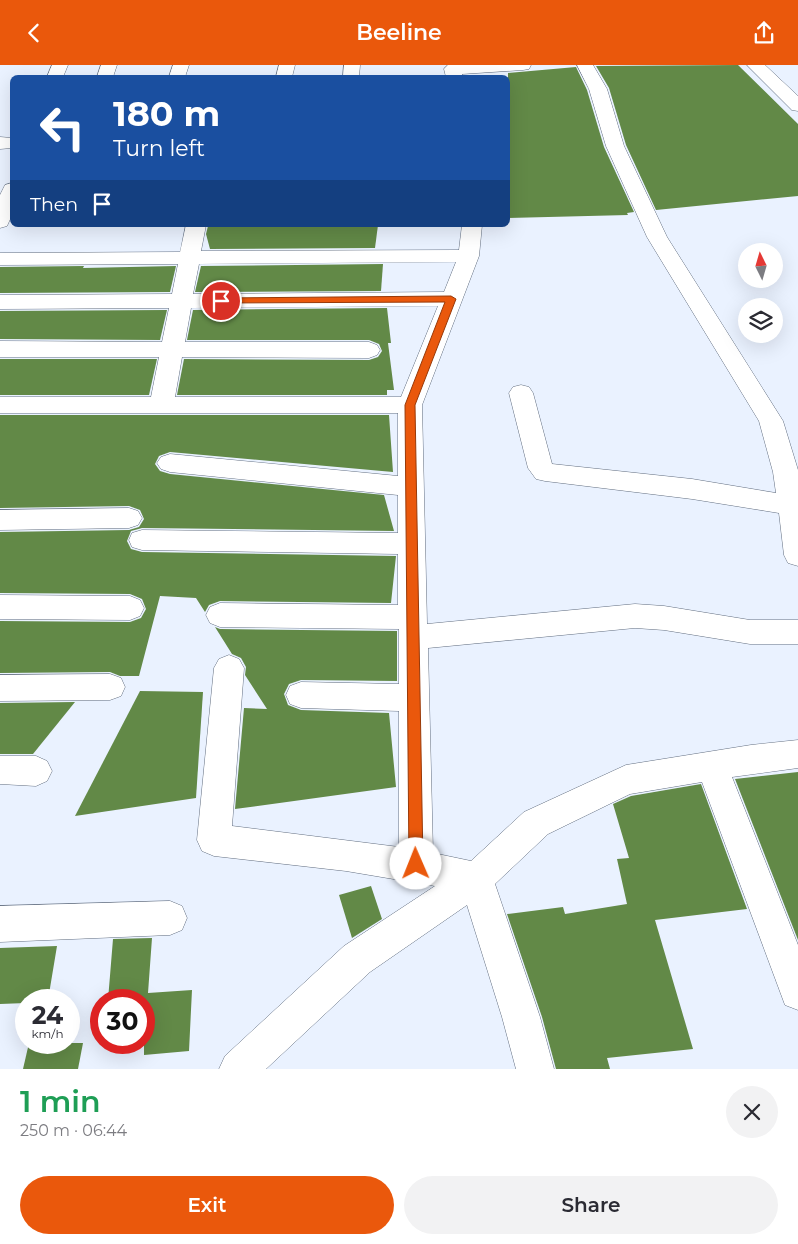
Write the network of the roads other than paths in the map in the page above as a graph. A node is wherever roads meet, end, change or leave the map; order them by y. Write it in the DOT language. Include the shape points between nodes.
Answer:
graph roads {
  1 [pos="523,65"];
  2 [pos="585,65"];
  3 [pos="755,65"];
  4 [pos="449,70"];
  5 [pos="796,103"];
  6 [pos="10,195"];
  7 [pos="4,213"];
  8 [pos="196,227"];
  9 [pos="472,227"];
  10 [pos="469,256"];
  11 [pos="190,258"];
  12 [pos="0,259"];
  13 [pos="451,299"];
  14 [pos="183,301"];
  15 [pos="0,302"];
  16 [pos="0,349"];
  17 [pos="173,350"];
  18 [pos="368,350"];
  19 [pos="521,393"];
  20 [pos="0,405"];
  21 [pos="161,405"];
  22 [pos="410,405"];
  23 [pos="170,463"];
  24 [pos="411,487"];
  25 [pos="790,505"];
  26 [pos="0,520"];
  27 [pos="412,544"];
  28 [pos="798,550"];
  29 [pos="0,607"];
  30 [pos="130,608"];
  31 [pos="220,615"];
  32 [pos="413,627"];
  33 [pos="798,632"];
  34 [pos="229,668"];
  35 [pos="110,687"];
  36 [pos="0,688"];
  37 [pos="301,695"];
  38 [pos="414,698"];
  39 [pos="798,754"];
  40 [pos="712,766"];
  41 [pos="0,770"];
  42 [pos="36,771"];
  43 [pos="416,864"];
  44 [pos="476,879"];
  45 [pos="170,918"];
  46 [pos="0,924"];
  47 [pos="798,992"];
  48 [pos="238,1069"];
  49 [pos="535,1069"];
  1 -- 4 [label="street"];
  2 -- 25 [label="street" via="598,89 615,146 657,237 771,421 786,472"];
  3 -- 5 [label="street"];
  6 -- 7 [label="street"];
  8 -- 11 [label="street"];
  9 -- 10 [label="street"];
  10 -- 11 [label="street"];
  10 -- 13 [label="street"];
  11 -- 12 [label="street"];
  11 -- 14 [label="street"];
  13 -- 14 [label="street"];
  13 -- 22 [label="street"];
  14 -- 15 [label="street"];
  14 -- 17 [label="street"];
  16 -- 17 [label="street"];
  17 -- 18 [label="street"];
  17 -- 21 [label="street"];
  19 -- 25 [label="street" via="541,468 545,472 692,489"];
  20 -- 21 [label="street"];
  21 -- 22 [label="street"];
  22 -- 24 [label="street"];
  23 -- 24 [label="street"];
  24 -- 27 [label="street"];
  25 -- 28 [label="street"];
  26 -- 27 [label="street"];
  27 -- 32 [label="street"];
  29 -- 30 [label="street"];
  31 -- 32 [label="street"];
  32 -- 33 [label="street" via="635,616 750,632"];
  32 -- 38 [label="street"];
  34 -- 43 [label="street" via="214,840"];
  35 -- 36 [label="street"];
  37 -- 38 [label="street"];
  38 -- 43 [label="street"];
  39 -- 40 [label="street"];
  40 -- 44 [label="street" via="626,780 536,823"];
  40 -- 47 [label="street"];
  41 -- 42 [label="street"];
  43 -- 44 [label="street"];
  44 -- 48 [label="street" via="357,959"];
  44 -- 49 [label="street"];
  45 -- 46 [label="street"];
}
